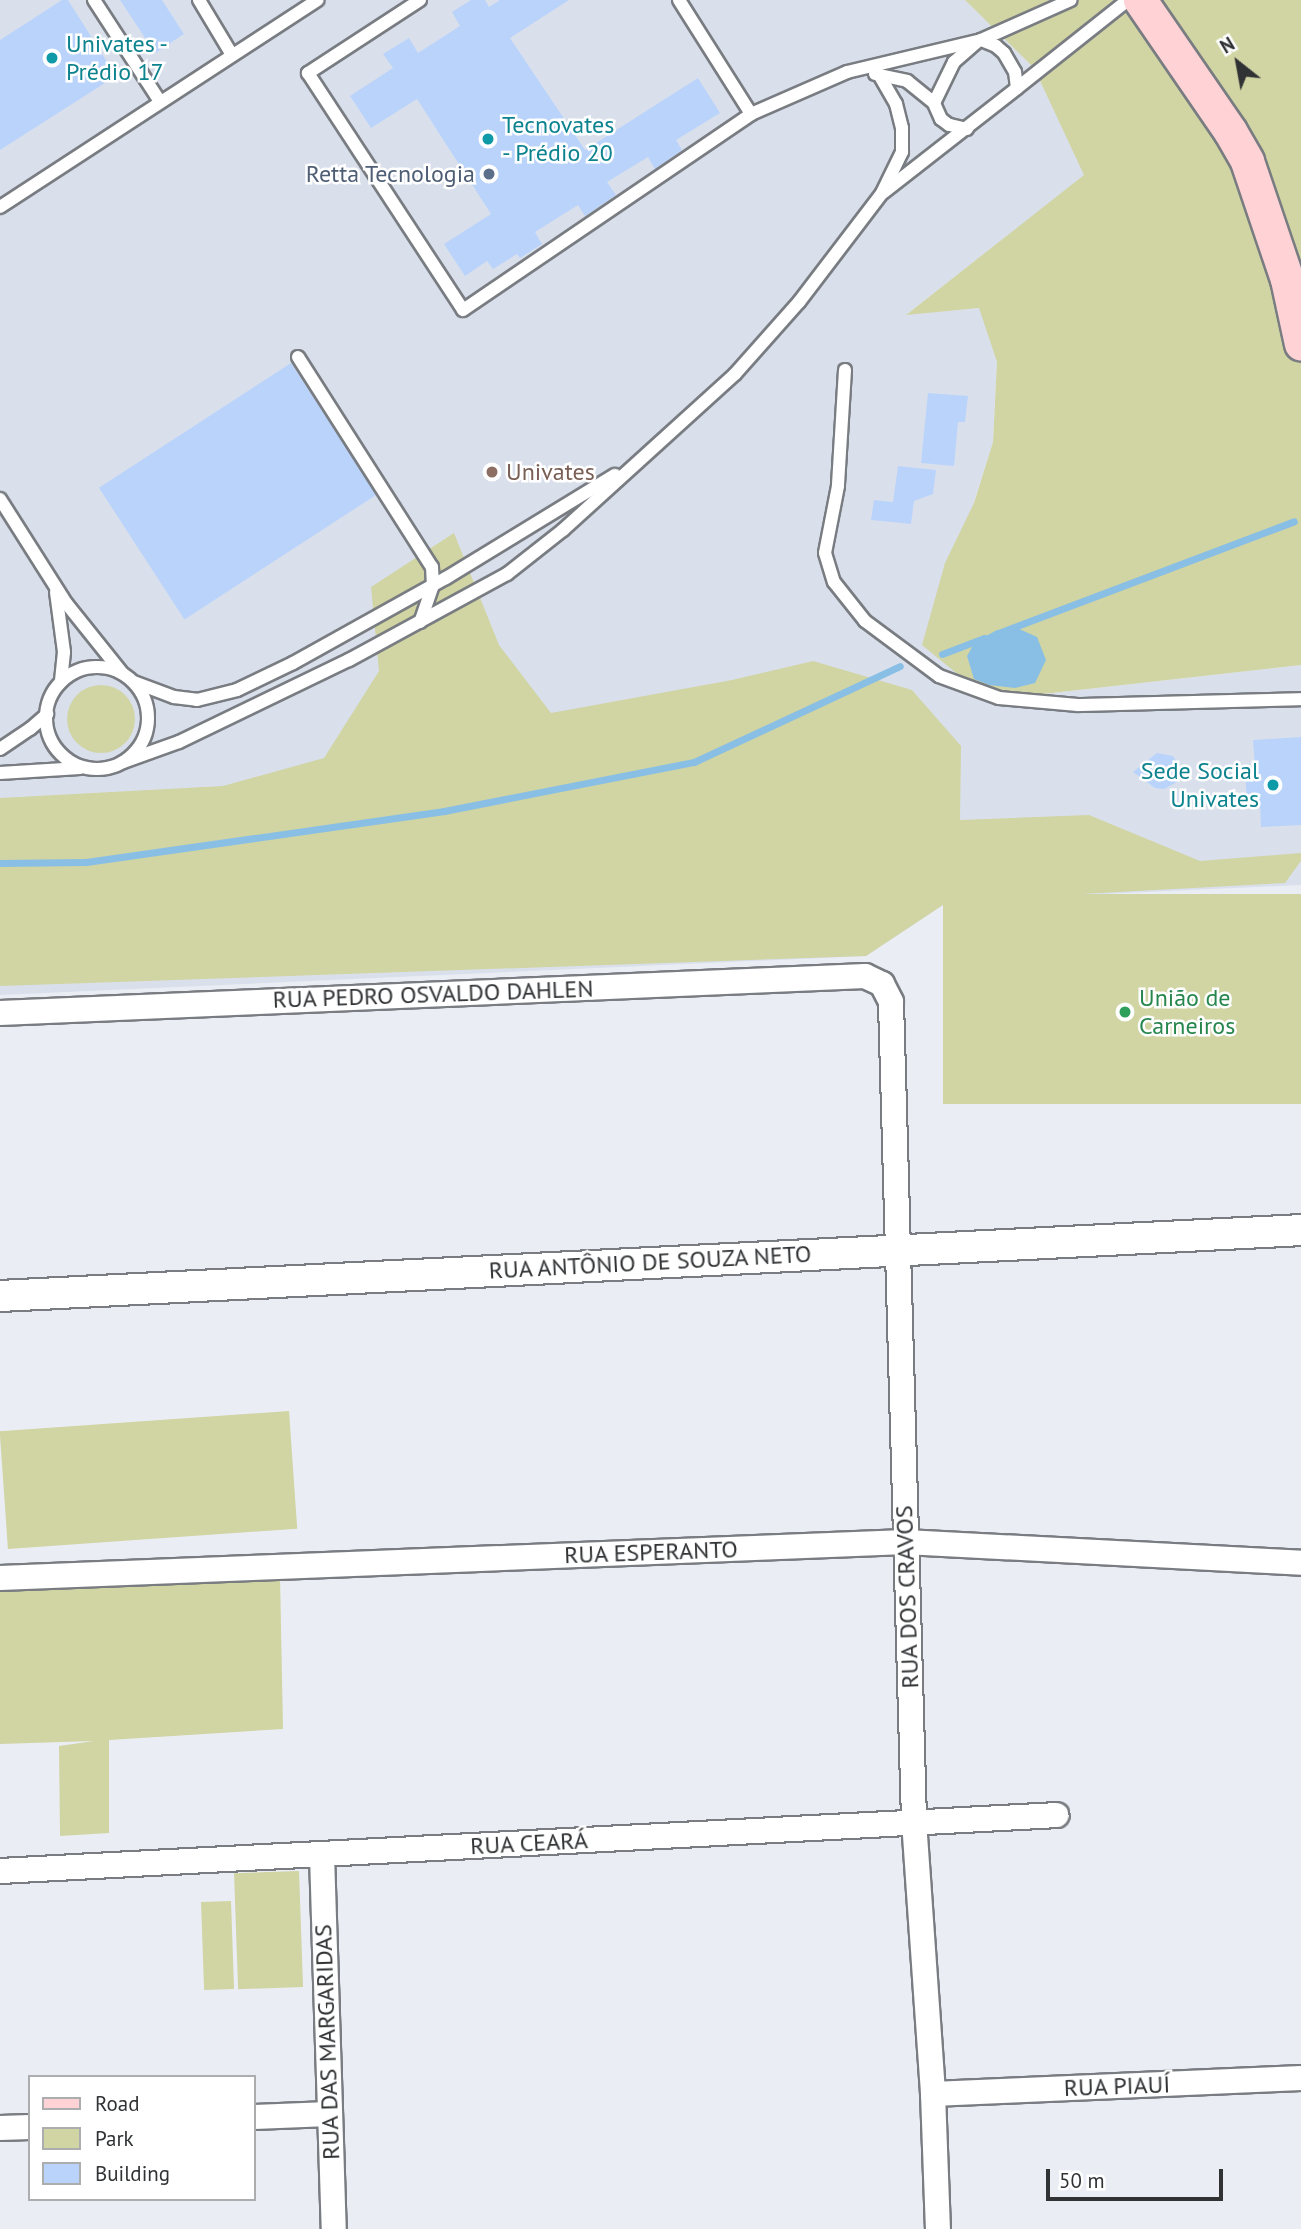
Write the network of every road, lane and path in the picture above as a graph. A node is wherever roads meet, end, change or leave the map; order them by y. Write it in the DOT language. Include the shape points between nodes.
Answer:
graph roads {
  1 [pos="94,0"];
  2 [pos="200,0"];
  3 [pos="318,0"];
  4 [pos="420,0"];
  5 [pos="679,0"];
  6 [pos="1071,0"];
  7 [pos="1128,0"];
  8 [pos="1140,0"];
  9 [pos="981,40"];
  10 [pos="232,55"];
  11 [pos="847,72"];
  12 [pos="879,74"];
  13 [pos="1017,88"];
  14 [pos="159,100"];
  15 [pos="934,103"];
  16 [pos="751,114"];
  17 [pos="967,129"];
  18 [pos="882,193"];
  19 [pos="0,207"];
  20 [pos="1301,344"];
  21 [pos="298,357"];
  22 [pos="845,370"];
  23 [pos="640,460"];
  24 [pos="0,499"];
  25 [pos="55,585"];
  26 [pos="433,585"];
  27 [pos="420,622"];
  28 [pos="128,678"];
  29 [pos="61,682"];
  30 [pos="1301,699"];
  31 [pos="47,714"];
  32 [pos="0,749"];
  33 [pos="123,762"];
  34 [pos="84,767"];
  35 [pos="0,773"];
  36 [pos="865,976"];
  37 [pos="0,1013"];
  38 [pos="1301,1230"];
  39 [pos="898,1248"];
  40 [pos="0,1296"];
  41 [pos="905,1542"];
  42 [pos="1301,1563"];
  43 [pos="0,1578"];
  44 [pos="1057,1815"];
  45 [pos="914,1821"];
  46 [pos="322,1856"];
  47 [pos="0,1871"];
  48 [pos="1301,2078"];
  49 [pos="933,2094"];
  50 [pos="329,2114"];
  51 [pos="256,2117"];
  52 [pos="28,2127"];
  53 [pos="0,2128"];
  54 [pos="334,2229"];
  55 [pos="938,2229"];
  1 -- 14 [label="lane"];
  2 -- 10 [label="lane"];
  3 -- 10 [label="lane"];
  4 -- 16 [label="lane" via="308,73 463,310"];
  5 -- 16 [label="lane"];
  6 -- 9 [label="lane"];
  7 -- 13 [label="lane"];
  8 -- 20 [label="main road" via="1247,162 1287,279"];
  9 -- 11 [label="lane"];
  9 -- 13 [label="lane" via="1003,53 1015,72"];
  9 -- 15 [label="lane" via="954,62"];
  10 -- 14 [label="lane"];
  11 -- 12 [label="lane"];
  11 -- 16 [label="lane"];
  12 -- 15 [label="lane" via="906,81"];
  12 -- 18 [label="lane" via="896,104 902,128 902,152"];
  13 -- 17 [label="lane"];
  14 -- 19 [label="lane"];
  15 -- 17 [label="lane" via="941,119"];
  17 -- 18 [label="lane"];
  18 -- 23 [label="lane" via="799,302 744,363"];
  21 -- 26 [label="lane" via="432,567"];
  22 -- 30 [label="lane" via="838,486 825,553 834,582 865,621 939,676 999,698 1079,705"];
  23 -- 26 [label="lane"];
  23 -- 27 [label="lane" via="507,574"];
  24 -- 25 [label="lane"];
  25 -- 28 [label="lane"];
  25 -- 29 [label="lane" via="64,652"];
  26 -- 27 [label="lane"];
  26 -- 28 [label="lane" via="237,690 197,700 174,697"];
  27 -- 33 [label="lane" via="179,742"];
  28 -- 29 [label="lane" via="97,667"];
  28 -- 33 [label="lane" via="147,705 149,718 142,744"];
  29 -- 31 [label="lane"];
  31 -- 32 [label="lane"];
  31 -- 34 [label="lane" via="53,744 61,755"];
  33 -- 34 [label="lane" via="111,768"];
  34 -- 35 [label="lane"];
  36 -- 37 [label="street, RUA PEDRO OSVALDO DAHLEN"];
  36 -- 39 [label="street, RUA DOS CRAVOS" via="881,984 891,1002"];
  38 -- 39 [label="street, RUA ANTÔNIO DE SOUZA NETO"];
  39 -- 40 [label="street, RUA ANTÔNIO DE SOUZA NETO"];
  39 -- 41 [label="street, RUA DOS CRAVOS"];
  41 -- 42 [label="street, RUA ESPERANTO"];
  41 -- 43 [label="street, RUA ESPERANTO"];
  41 -- 45 [label="street, RUA DOS CRAVOS"];
  44 -- 45 [label="street, RUA CEARÁ"];
  45 -- 46 [label="street, RUA CEARÁ"];
  45 -- 49 [label="street, RUA DOS CRAVOS"];
  46 -- 47 [label="street, RUA CEARÁ"];
  46 -- 50 [label="street, RUA DAS MARGARIDAS"];
  48 -- 49 [label="street, RUA PIAUÍ"];
  49 -- 55 [label="street, RUA DOS CRAVOS"];
  50 -- 51 [label="street"];
  50 -- 54 [label="street, RUA DAS MARGARIDAS"];
  52 -- 53 [label="street"];
}
